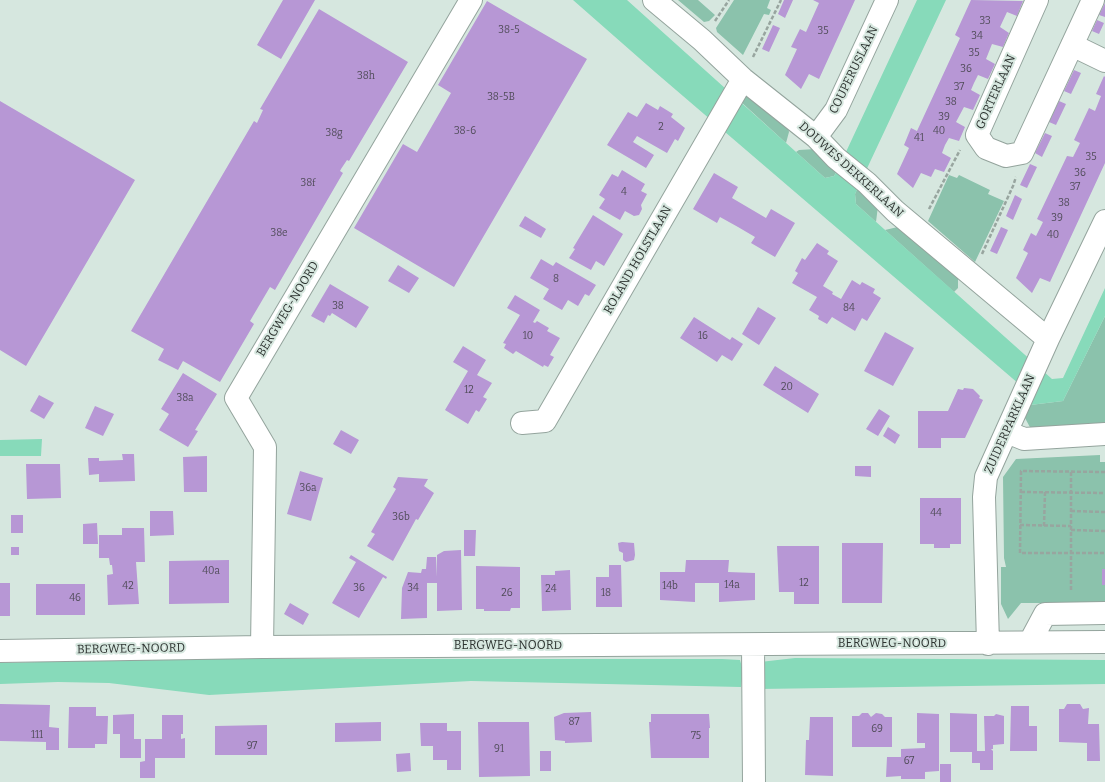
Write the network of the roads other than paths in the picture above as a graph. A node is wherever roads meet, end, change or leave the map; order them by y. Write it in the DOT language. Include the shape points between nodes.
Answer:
graph roads {
  1 [pos="471,0"];
  2 [pos="654,0"];
  3 [pos="888,0"];
  4 [pos="1037,0"];
  5 [pos="1093,0"];
  6 [pos="1072,45"];
  7 [pos="1105,61"];
  8 [pos="739,85"];
  9 [pos="816,137"];
  10 [pos="1105,220"];
  11 [pos="1048,339"];
  12 [pos="522,423"];
  13 [pos="1007,432"];
  14 [pos="1105,434"];
  15 [pos="1105,613"];
  16 [pos="1030,642"];
  17 [pos="1105,642"];
  18 [pos="988,644"];
  19 [pos="262,647"];
  20 [pos="0,651"];
  21 [pos="753,651"];
  22 [pos="754,782"];
  1 -- 19 [label="street, BERGWEG-NOORD" via="236,398 265,448"];
  2 -- 8 [label="street, DOUWES DEKKERLAAN" via="702,40"];
  3 -- 9 [label="street, COUPERUSLAAN" via="836,110"];
  4 -- 6 [label="street, GORTERLAAN" via="976,135 986,148 1006,156 1022,153"];
  5 -- 6 [label="street"];
  6 -- 7 [label="street"];
  8 -- 9 [label="street, DOUWES DEKKERLAAN"];
  8 -- 12 [label="street, ROLAND HOLSTLAAN" via="544,421"];
  9 -- 11 [label="street, DOUWES DEKKERLAAN" via="895,210"];
  10 -- 11 [label="street, ZUIDERPARKLAAN"];
  11 -- 13 [label="street, ZUIDERPARKLAAN"];
  13 -- 14 [label="street" via="1024,439"];
  13 -- 18 [label="street, ZUIDERPARKLAAN" via="986,477 984,497"];
  15 -- 16 [label="street" via="1045,614"];
  16 -- 17 [label="street, BERGWEG-NOORD"];
  16 -- 18 [label="street, BERGWEG-NOORD"];
  18 -- 21 [label="street, BERGWEG-NOORD"];
  19 -- 20 [label="street, BERGWEG-NOORD"];
  19 -- 21 [label="street, BERGWEG-NOORD"];
  21 -- 22 [label="street"];
}
